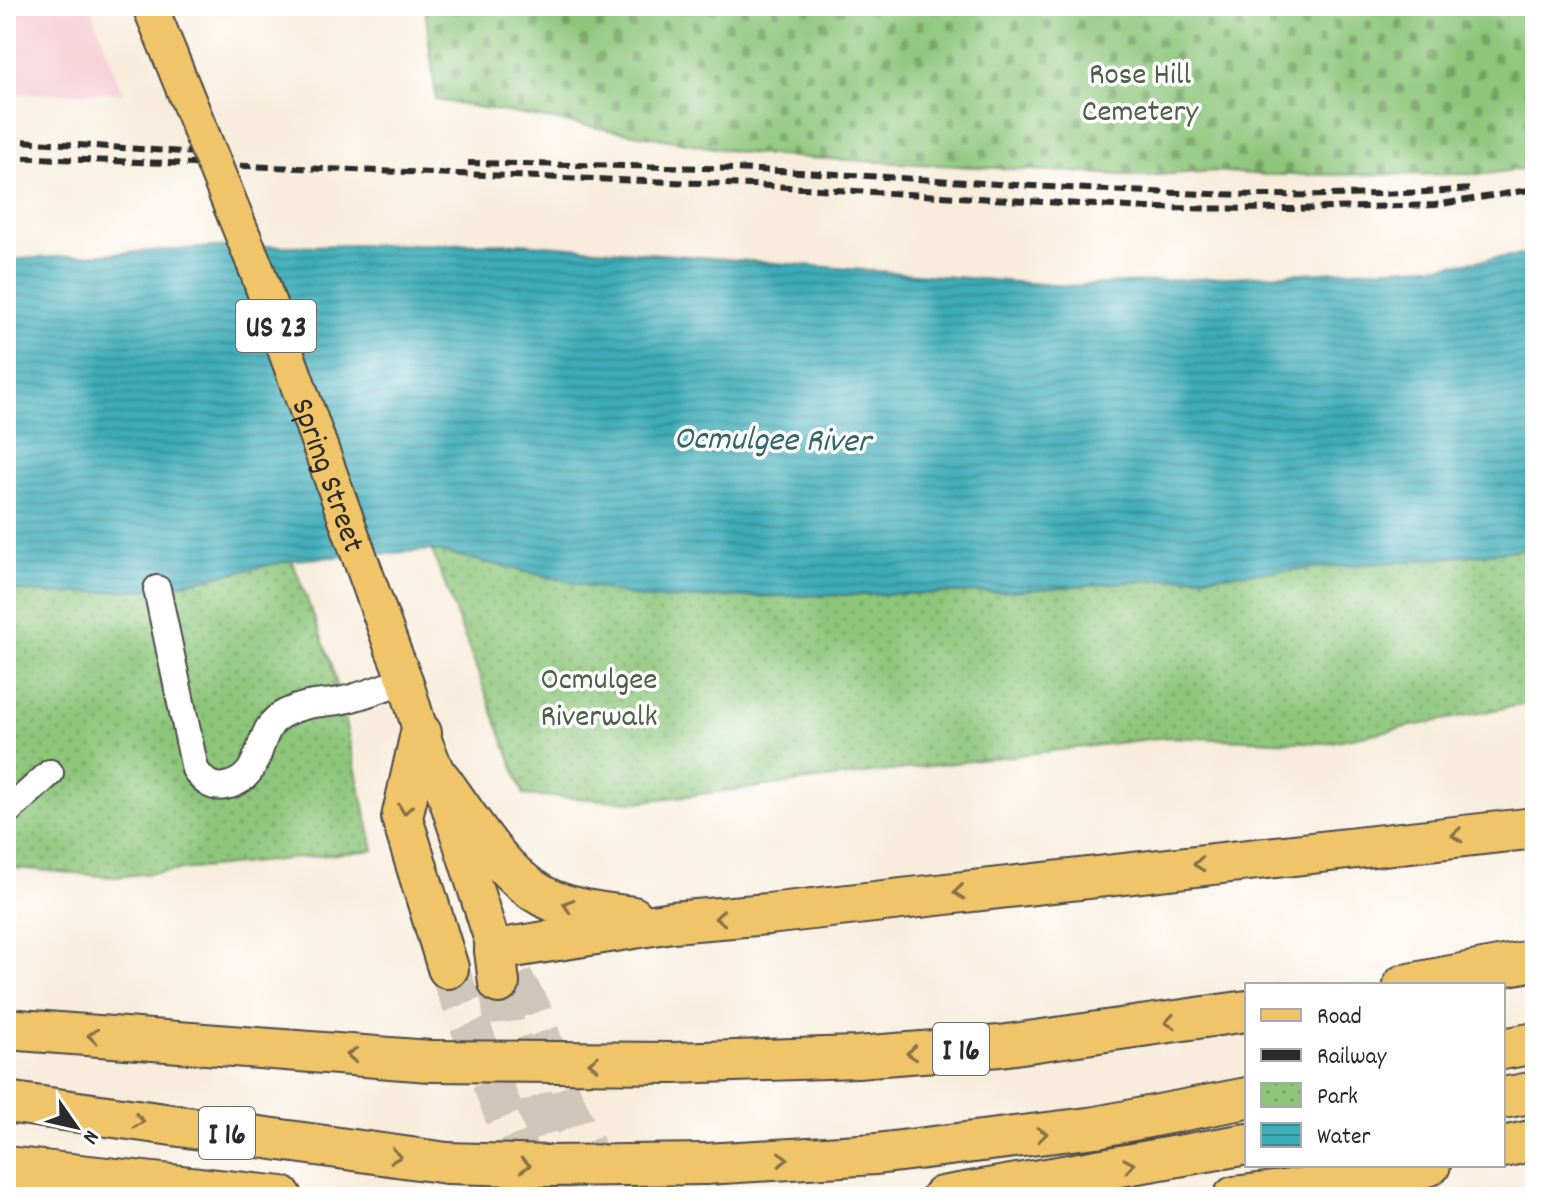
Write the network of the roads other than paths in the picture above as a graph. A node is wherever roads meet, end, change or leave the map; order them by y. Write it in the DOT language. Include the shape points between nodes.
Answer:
graph roads {
  1 [pos="150,6"];
  2 [pos="157,589"];
  3 [pos="399,665"];
  4 [pos="421,733"];
  5 [pos="50,773"];
  6 [pos="440,779"];
  7 [pos="6,813"];
  8 [pos="1535,828"];
  9 [pos="672,922"];
  10 [pos="1535,960"];
  11 [pos="448,968"];
  12 [pos="503,971"];
  13 [pos="1414,983"];
  14 [pos="1245,1011"];
  15 [pos="6,1029"];
  16 [pos="1535,1043"];
  17 [pos="1505,1049"];
  18 [pos="1535,1092"];
  19 [pos="1245,1098"];
  20 [pos="1505,1098"];
  21 [pos="6,1102"];
  22 [pos="1535,1140"];
  23 [pos="1245,1144"];
  24 [pos="1505,1147"];
  25 [pos="6,1167"];
  26 [pos="1422,1167"];
  27 [pos="1362,1181"];
  28 [pos="282,1197"];
  29 [pos="942,1197"];
  30 [pos="1234,1197"];
  31 [pos="1304,1197"];
  1 -- 3 [label="main road, Spring Street / US 23, bridge" via="256,268"];
  2 -- 3 [label="lane" via="195,769 202,780 218,787 245,778 280,714 308,703 340,701"];
  3 -- 4 [label="main road, Spring Street / US 23"];
  4 -- 6 [label="main road, Spring Street / US 23"];
  4 -- 11 [label="highway, one-way" via="402,818"];
  5 -- 7 [label="lane"];
  9 -- 6 [label="highway, one-way" via="587,911 532,890"];
  6 -- 12 [label="main road, Spring Street / US 23"];
  8 -- 9 [label="highway, one-way"];
  9 -- 12 [label="highway"];
  10 -- 13 [label="highway"];
  14 -- 15 [label="highway, I 16, one-way, bridge" via="1000,1046 672,1063 430,1061"];
  16 -- 17 [label="highway"];
  18 -- 20 [label="highway"];
  21 -- 19 [label="highway, I 16, one-way, bridge" via="447,1163 550,1166 876,1154 1096,1127"];
  22 -- 24 [label="highway"];
  29 -- 23 [label="highway, one-way"];
  25 -- 28 [label="highway, I 16"];
  26 -- 27 [label="highway"];
  27 -- 30 [label="highway"];
  27 -- 31 [label="highway"];
}
